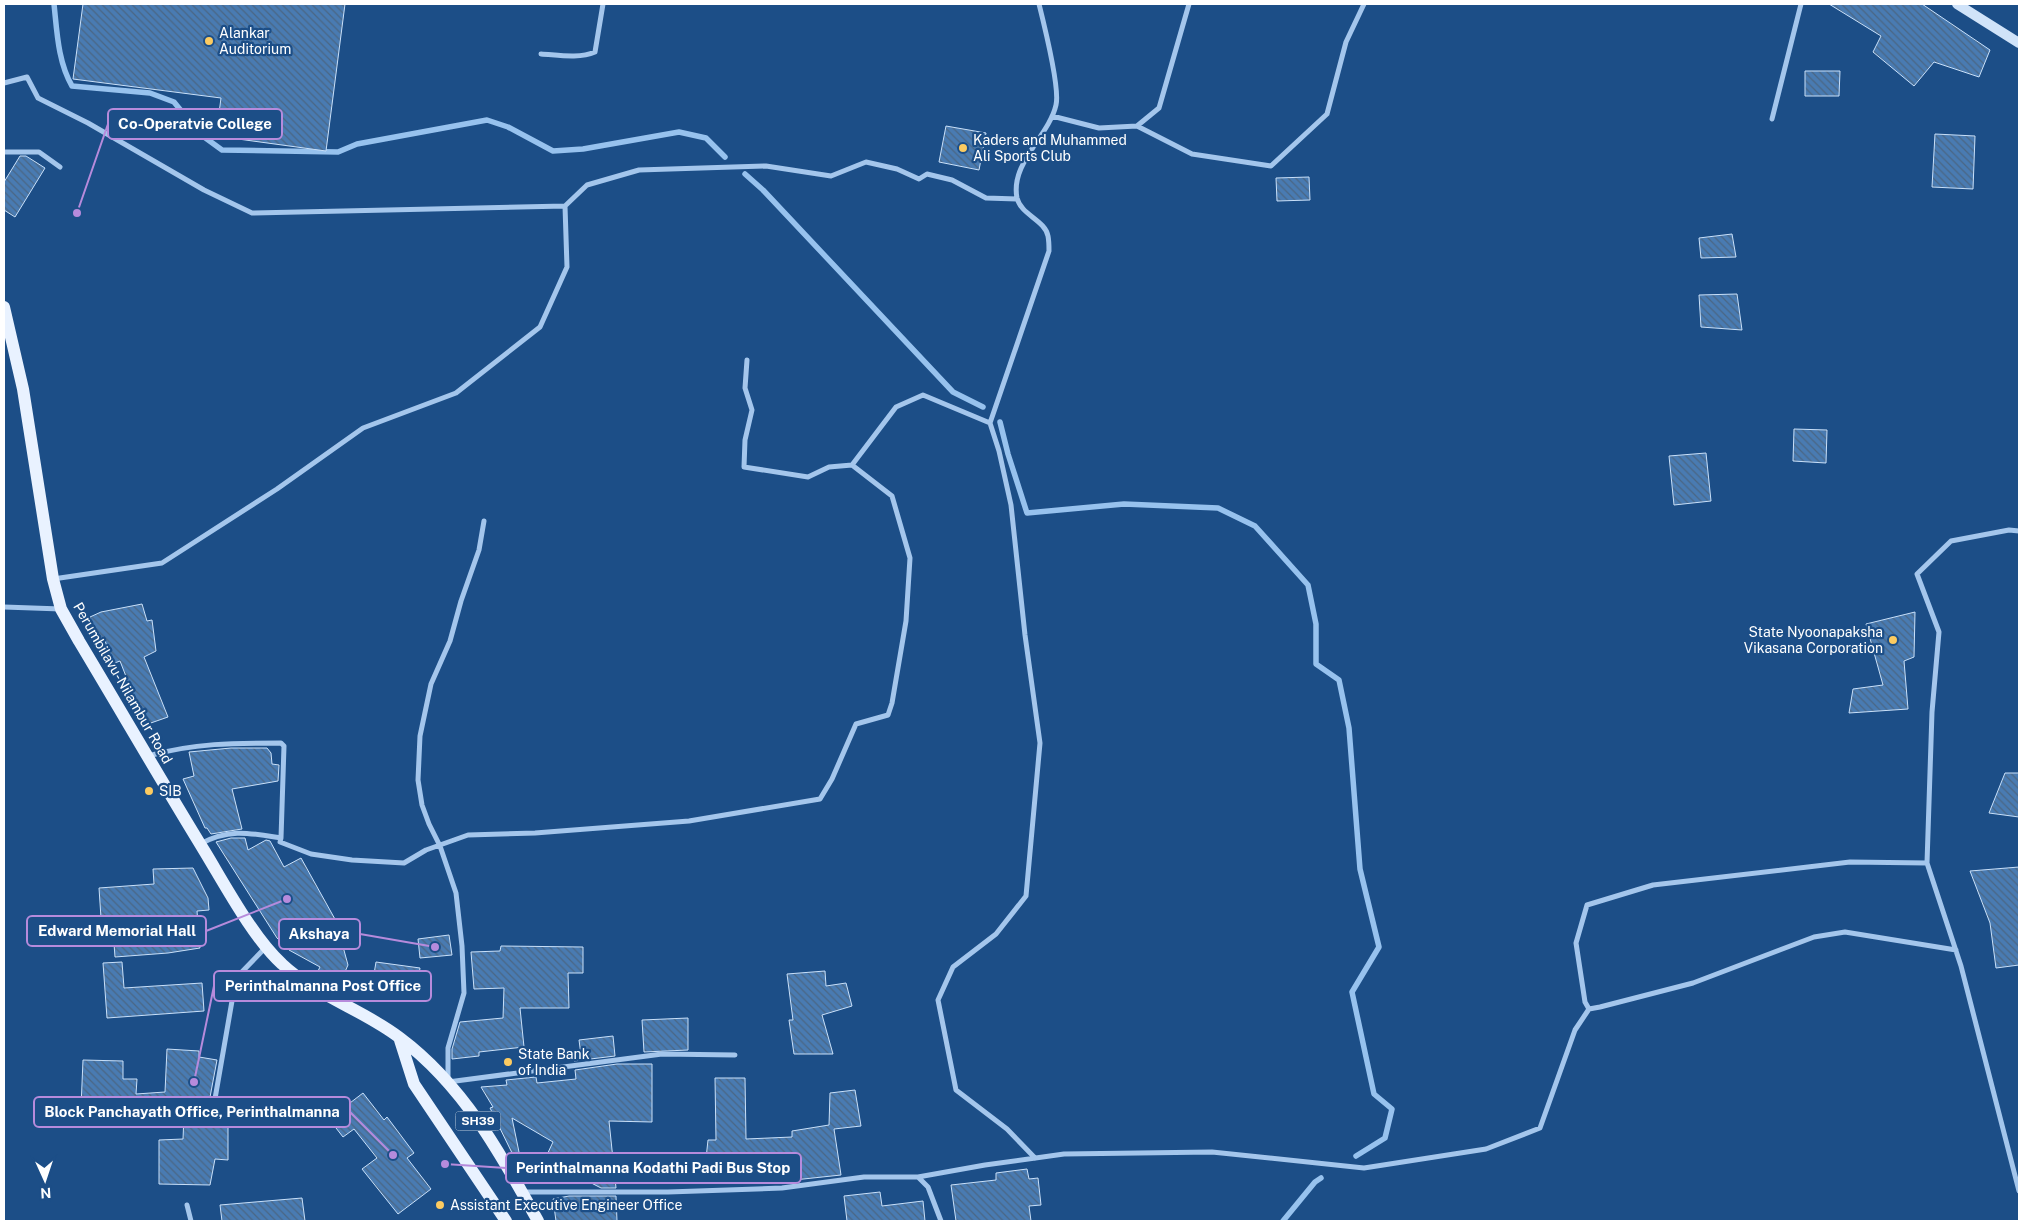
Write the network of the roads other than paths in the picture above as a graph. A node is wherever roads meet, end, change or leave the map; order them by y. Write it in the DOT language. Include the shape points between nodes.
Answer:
graph roads {
  1 [pos="603,4"];
  2 [pos="1039,4"];
  3 [pos="1189,4"];
  4 [pos="1364,4"];
  5 [pos="1801,4"];
  6 [pos="1958,4"];
  7 [pos="2019,43"];
  8 [pos="541,54"];
  9 [pos="4,83"];
  10 [pos="1052,116"];
  11 [pos="1772,120"];
  12 [pos="1137,126"];
  13 [pos="4,152"];
  14 [pos="60,167"];
  15 [pos="1017,199"];
  16 [pos="565,206"];
  17 [pos="4,307"];
  18 [pos="747,360"];
  19 [pos="990,423"];
  20 [pos="852,465"];
  21 [pos="484,521"];
  22 [pos="2019,531"];
  23 [pos="53,579"];
  24 [pos="4,607"];
  25 [pos="61,609"];
  26 [pos="148,756"];
  27 [pos="281,838"];
  28 [pos="200,844"];
  29 [pos="440,846"];
  30 [pos="1927,863"];
  31 [pos="266,947"];
  32 [pos="1956,950"];
  33 [pos="1589,1009"];
  34 [pos="399,1037"];
  35 [pos="735,1055"];
  36 [pos="448,1082"];
  37 [pos="212,1116"];
  38 [pos="1035,1158"];
  39 [pos="918,1177"];
  40 [pos="2019,1191"];
  41 [pos="522,1192"];
  42 [pos="187,1205"];
  43 [pos="191,1221"];
  44 [pos="506,1221"];
  45 [pos="538,1221"];
  46 [pos="941,1221"];
  1 -- 8 [label="street" via="595,52 570,56"];
  2 -- 10 [label="street" via="1057,104"];
  3 -- 12 [label="street" via="1159,108"];
  4 -- 12 [label="street" via="1346,42 1327,114 1271,166 1192,154"];
  5 -- 11 [label="street"];
  6 -- 7 [label="main road"];
  9 -- 16 [label="street" via="27,77 38,98 252,213"];
  10 -- 12 [label="street" via="1099,128"];
  10 -- 15 [label="street" via="1029,152 1018,183"];
  13 -- 14 [label="street" via="39,152"];
  15 -- 16 [label="street" via="986,198 952,180 927,174 919,179 866,162 831,176 766,166 639,170 587,185"];
  15 -- 19 [label="street" via="1026,213 1043,226 1048,235 1049,251"];
  16 -- 23 [label="street" via="567,267 540,327 456,393 363,428 277,489 162,563"];
  17 -- 23 [label="main road, Perumbilavu-Nilambur Road" via="23,388"];
  18 -- 20 [label="street" via="745,388 752,410 745,440 744,467 808,477 829,467"];
  19 -- 20 [label="street" via="923,395 896,407"];
  19 -- 38 [label="street" via="1000,451 1011,505 1040,743 1031,853 1026,896 996,934 953,967 938,1000 956,1090 1007,1129"];
  20 -- 29 [label="street" via="892,496 910,558 906,621 888,714 856,724 820,799 689,821 468,835"];
  21 -- 29 [label="street" via="480,550 450,641 431,684 420,736 418,780 422,805"];
  22 -- 30 [label="street" via="1951,541 1917,574 1939,632 1932,712"];
  23 -- 25 [label="main road, Perumbilavu-Nilambur Road"];
  24 -- 25 [label="street"];
  25 -- 26 [label="main road, Perumbilavu-Nilambur Road"];
  26 -- 27 [label="street" via="175,748 215,743 281,743 284,746"];
  26 -- 28 [label="main road, Perumbilavu-Nilambur Road"];
  27 -- 28 [label="street" via="237,832"];
  27 -- 29 [label="street" via="280,842 311,854 404,863"];
  28 -- 31 [label="main road, Perumbilavu-Nilambur Road"];
  29 -- 36 [label="street" via="456,893 464,993 448,1048"];
  30 -- 32 [label="street"];
  30 -- 33 [label="street" via="1850,862 1653,884 1587,905 1576,943"];
  31 -- 34 [label="main road, Perumbilavu-Nilambur Road" via="306,982"];
  31 -- 37 [label="street" via="236,978"];
  32 -- 33 [label="street" via="1845,932 1830,934 1814,937 1685,986"];
  32 -- 40 [label="street"];
  33 -- 38 [label="street" via="1575,1030 1540,1128 1486,1149 1364,1168 1212,1152 1064,1154"];
  34 -- 36 [label="main road, Perumbilavu-Nilambur Road / SH39"];
  34 -- 44 [label="main road, SH39" via="414,1084"];
  35 -- 36 [label="street" via="662,1054"];
  36 -- 41 [label="main road, Perumbilavu-Nilambur Road / SH39" via="465,1101"];
  38 -- 39 [label="street"];
  39 -- 41 [label="street" via="864,1177 782,1188"];
  39 -- 46 [label="street" via="928,1187"];
  41 -- 45 [label="main road, Perumbilavu-Nilambur Road / SH39"];
  42 -- 43 [label="street"];
}
